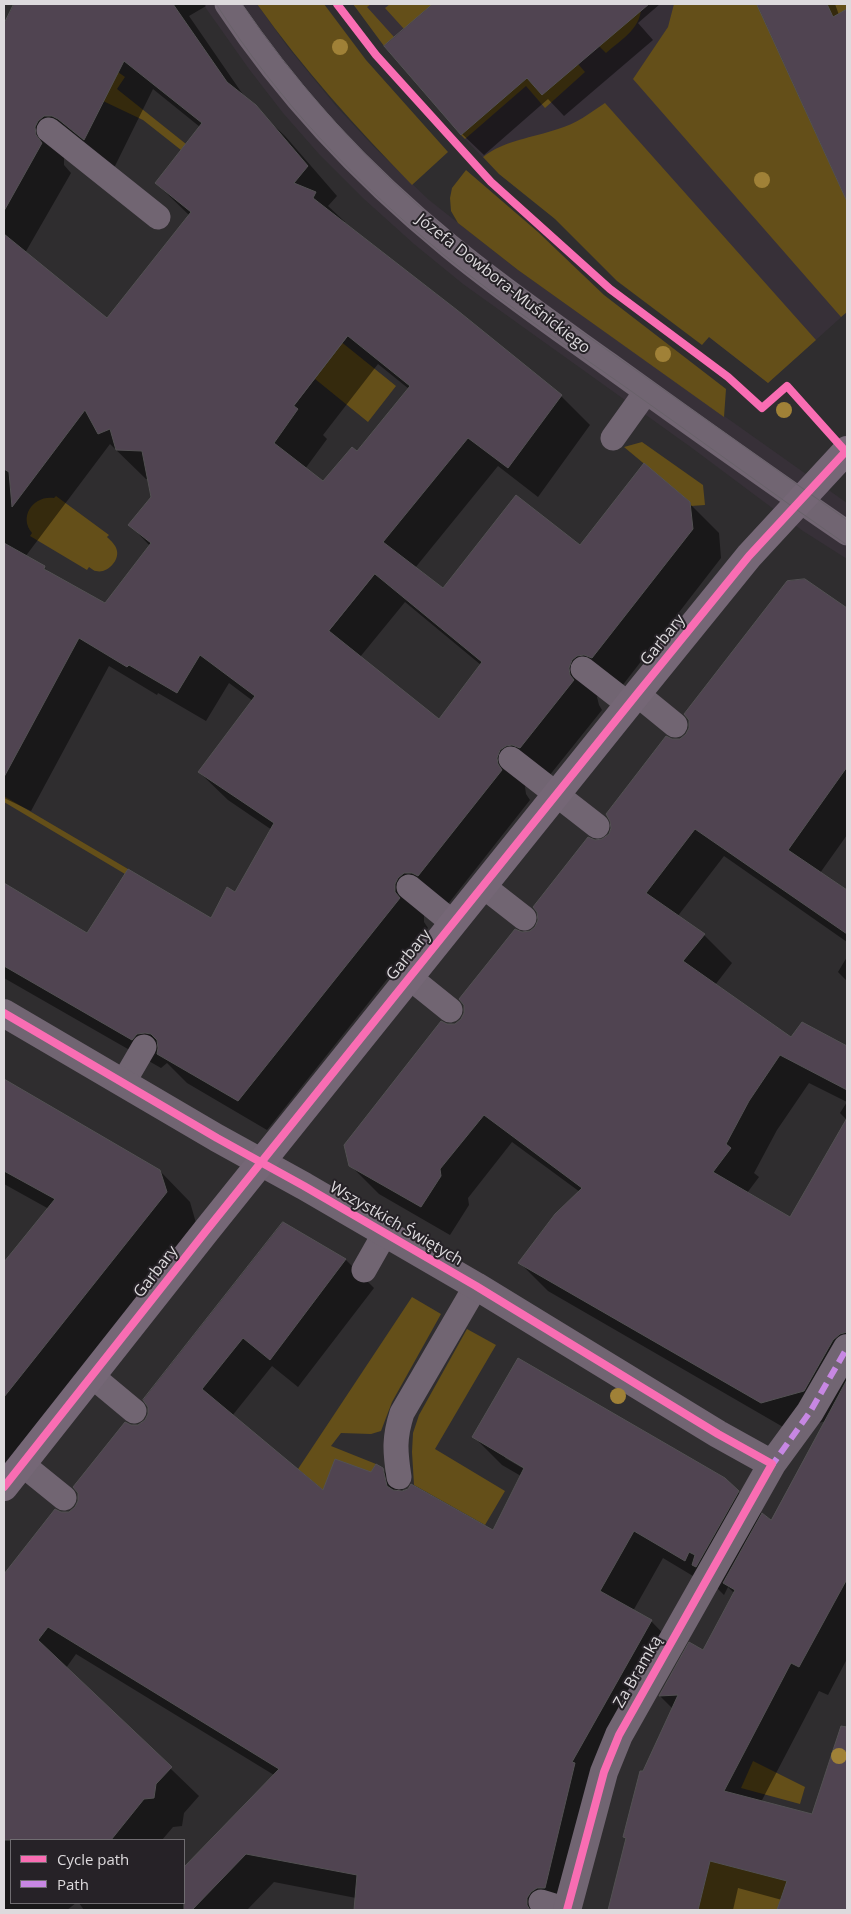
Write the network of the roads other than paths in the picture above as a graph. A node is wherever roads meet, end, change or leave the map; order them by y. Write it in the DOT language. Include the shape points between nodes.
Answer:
graph roads {
  1 [pos="227,4"];
  2 [pos="49,130"];
  3 [pos="158,217"];
  4 [pos="646,392"];
  5 [pos="613,438"];
  6 [pos="847,450"];
  7 [pos="800,500"];
  8 [pos="847,533"];
  9 [pos="583,669"];
  10 [pos="632,699"];
  11 [pos="675,725"];
  12 [pos="511,759"];
  13 [pos="556,794"];
  14 [pos="597,826"];
  15 [pos="483,886"];
  16 [pos="409,887"];
  17 [pos="524,918"];
  18 [pos="453,922"];
  19 [pos="409,977"];
  20 [pos="450,1010"];
  21 [pos="4,1013"];
  22 [pos="144,1047"];
  23 [pos="123,1083"];
  24 [pos="261,1163"];
  25 [pos="385,1233"];
  26 [pos="364,1270"];
  27 [pos="476,1286"];
  28 [pos="847,1348"];
  29 [pos="92,1376"];
  30 [pos="134,1411"];
  31 [pos="22,1464"];
  32 [pos="772,1464"];
  33 [pos="399,1477"];
  34 [pos="4,1487"];
  35 [pos="64,1498"];
  36 [pos="541,1902"];
  37 [pos="567,1910"];
  1 -- 4 [label="lane, Józefa Dowbora-Muśnickiego" via="298,98 391,195 470,263"];
  2 -- 3 [label="lane"];
  4 -- 5 [label="lane"];
  4 -- 7 [label="lane, Józefa Dowbora-Muśnickiego"];
  6 -- 7 [label="street, Garbary"];
  7 -- 8 [label="lane, Józefa Dowbora-Muśnickiego"];
  7 -- 10 [label="street, Garbary" via="749,556"];
  9 -- 10 [label="lane"];
  10 -- 11 [label="lane"];
  10 -- 13 [label="street, Garbary"];
  12 -- 13 [label="lane"];
  13 -- 14 [label="lane"];
  13 -- 15 [label="street, Garbary"];
  15 -- 17 [label="lane"];
  15 -- 18 [label="street, Garbary"];
  16 -- 18 [label="lane"];
  18 -- 19 [label="street, Garbary"];
  19 -- 20 [label="lane"];
  19 -- 24 [label="street, Garbary"];
  21 -- 23 [label="street, Wszystkich Świętych"];
  22 -- 23 [label="lane"];
  23 -- 24 [label="street, Wszystkich Świętych"];
  24 -- 25 [label="street, Wszystkich Świętych"];
  24 -- 29 [label="street, Garbary"];
  25 -- 26 [label="lane"];
  25 -- 27 [label="street, Wszystkich Świętych"];
  27 -- 32 [label="street, Wszystkich Świętych"];
  27 -- 33 [label="lane" via="402,1413 396,1433"];
  28 -- 32 [label="street, Za Bramką" via="810,1412"];
  29 -- 30 [label="lane"];
  29 -- 31 [label="street, Garbary"];
  31 -- 34 [label="street, Garbary"];
  31 -- 35 [label="lane"];
  32 -- 37 [label="street, Za Bramką" via="619,1735 604,1772"];
  36 -- 37 [label="lane"];
}
